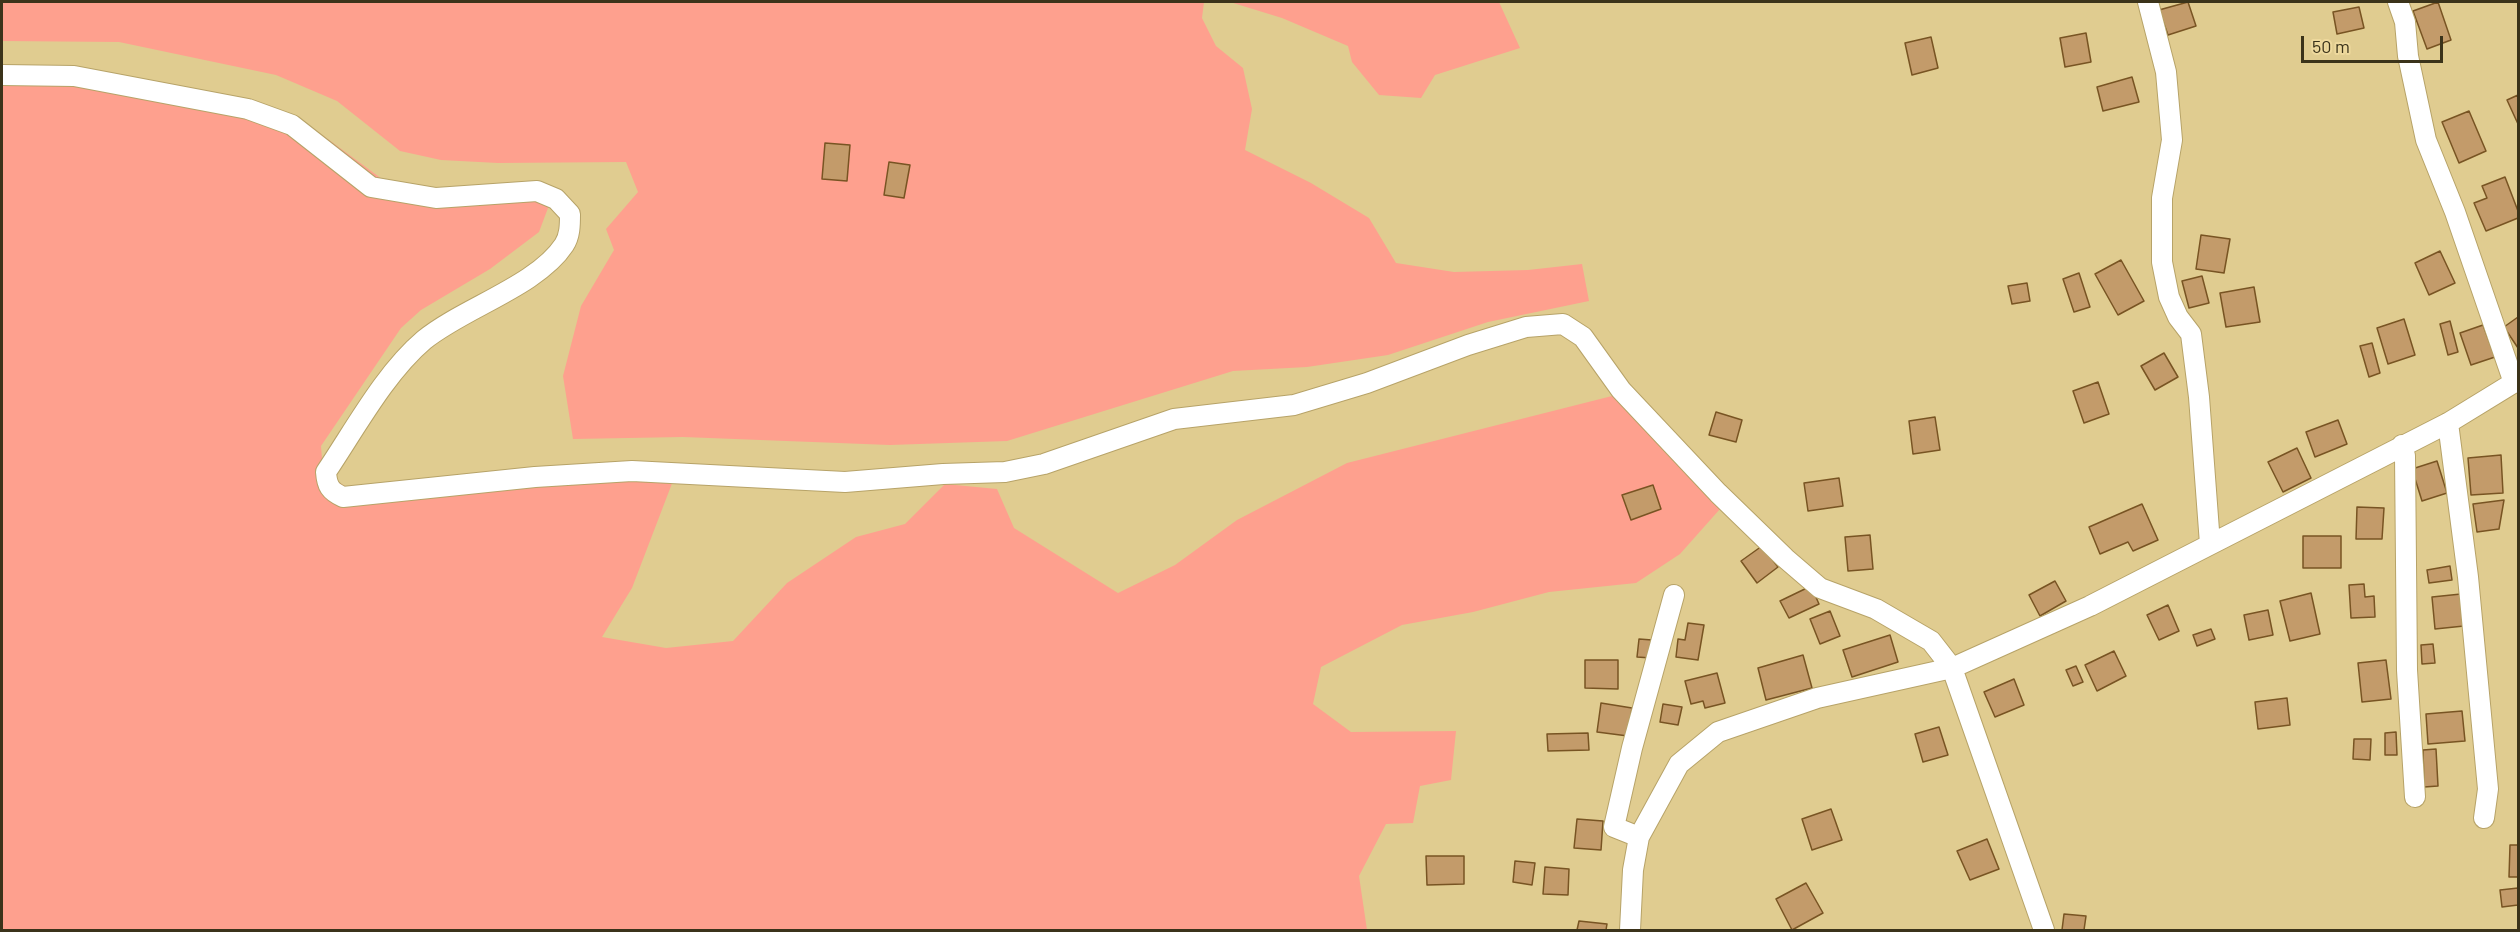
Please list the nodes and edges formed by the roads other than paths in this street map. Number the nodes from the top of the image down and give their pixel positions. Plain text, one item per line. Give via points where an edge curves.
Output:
1 (2148, 2) edge
2 (2398, 2) edge
3 (2, 75) edge
4 (2516, 382) edge
5 (2448, 423) junction
6 (2402, 445) junction
7 (2210, 544) junction
8 (1674, 595) dead end
9 (1952, 668) junction
10 (2415, 797) dead end
11 (2484, 818) dead end
12 (1639, 837) junction
13 (1630, 930) edge
14 (2044, 930) edge

1 - 7 street via 2166,72 2172,140 2162,198 2162,262 2169,297 2191,334
2 - 4 street via 2426,140
3 - 9 street via 74,75 248,109 292,125 371,187 436,198 537,191 556,199 570,214 565,245 543,267 426,338 403,359 326,471 332,492 343,497 632,471 845,483 1005,472 1044,464 1174,419 1294,405 1526,327 1563,324 1583,337 1621,390 1785,558 1820,588 1876,609 1930,641
4 - 5 street
5 - 6 street
5 - 11 street via 2468,577 2487,777
6 - 7 street
6 - 10 street via 2407,532 2407,670
7 - 9 street via 2090,606
8 - 12 street via 1614,828
9 - 12 street via 1817,698 1718,732 1678,764
9 - 14 street
12 - 13 street

